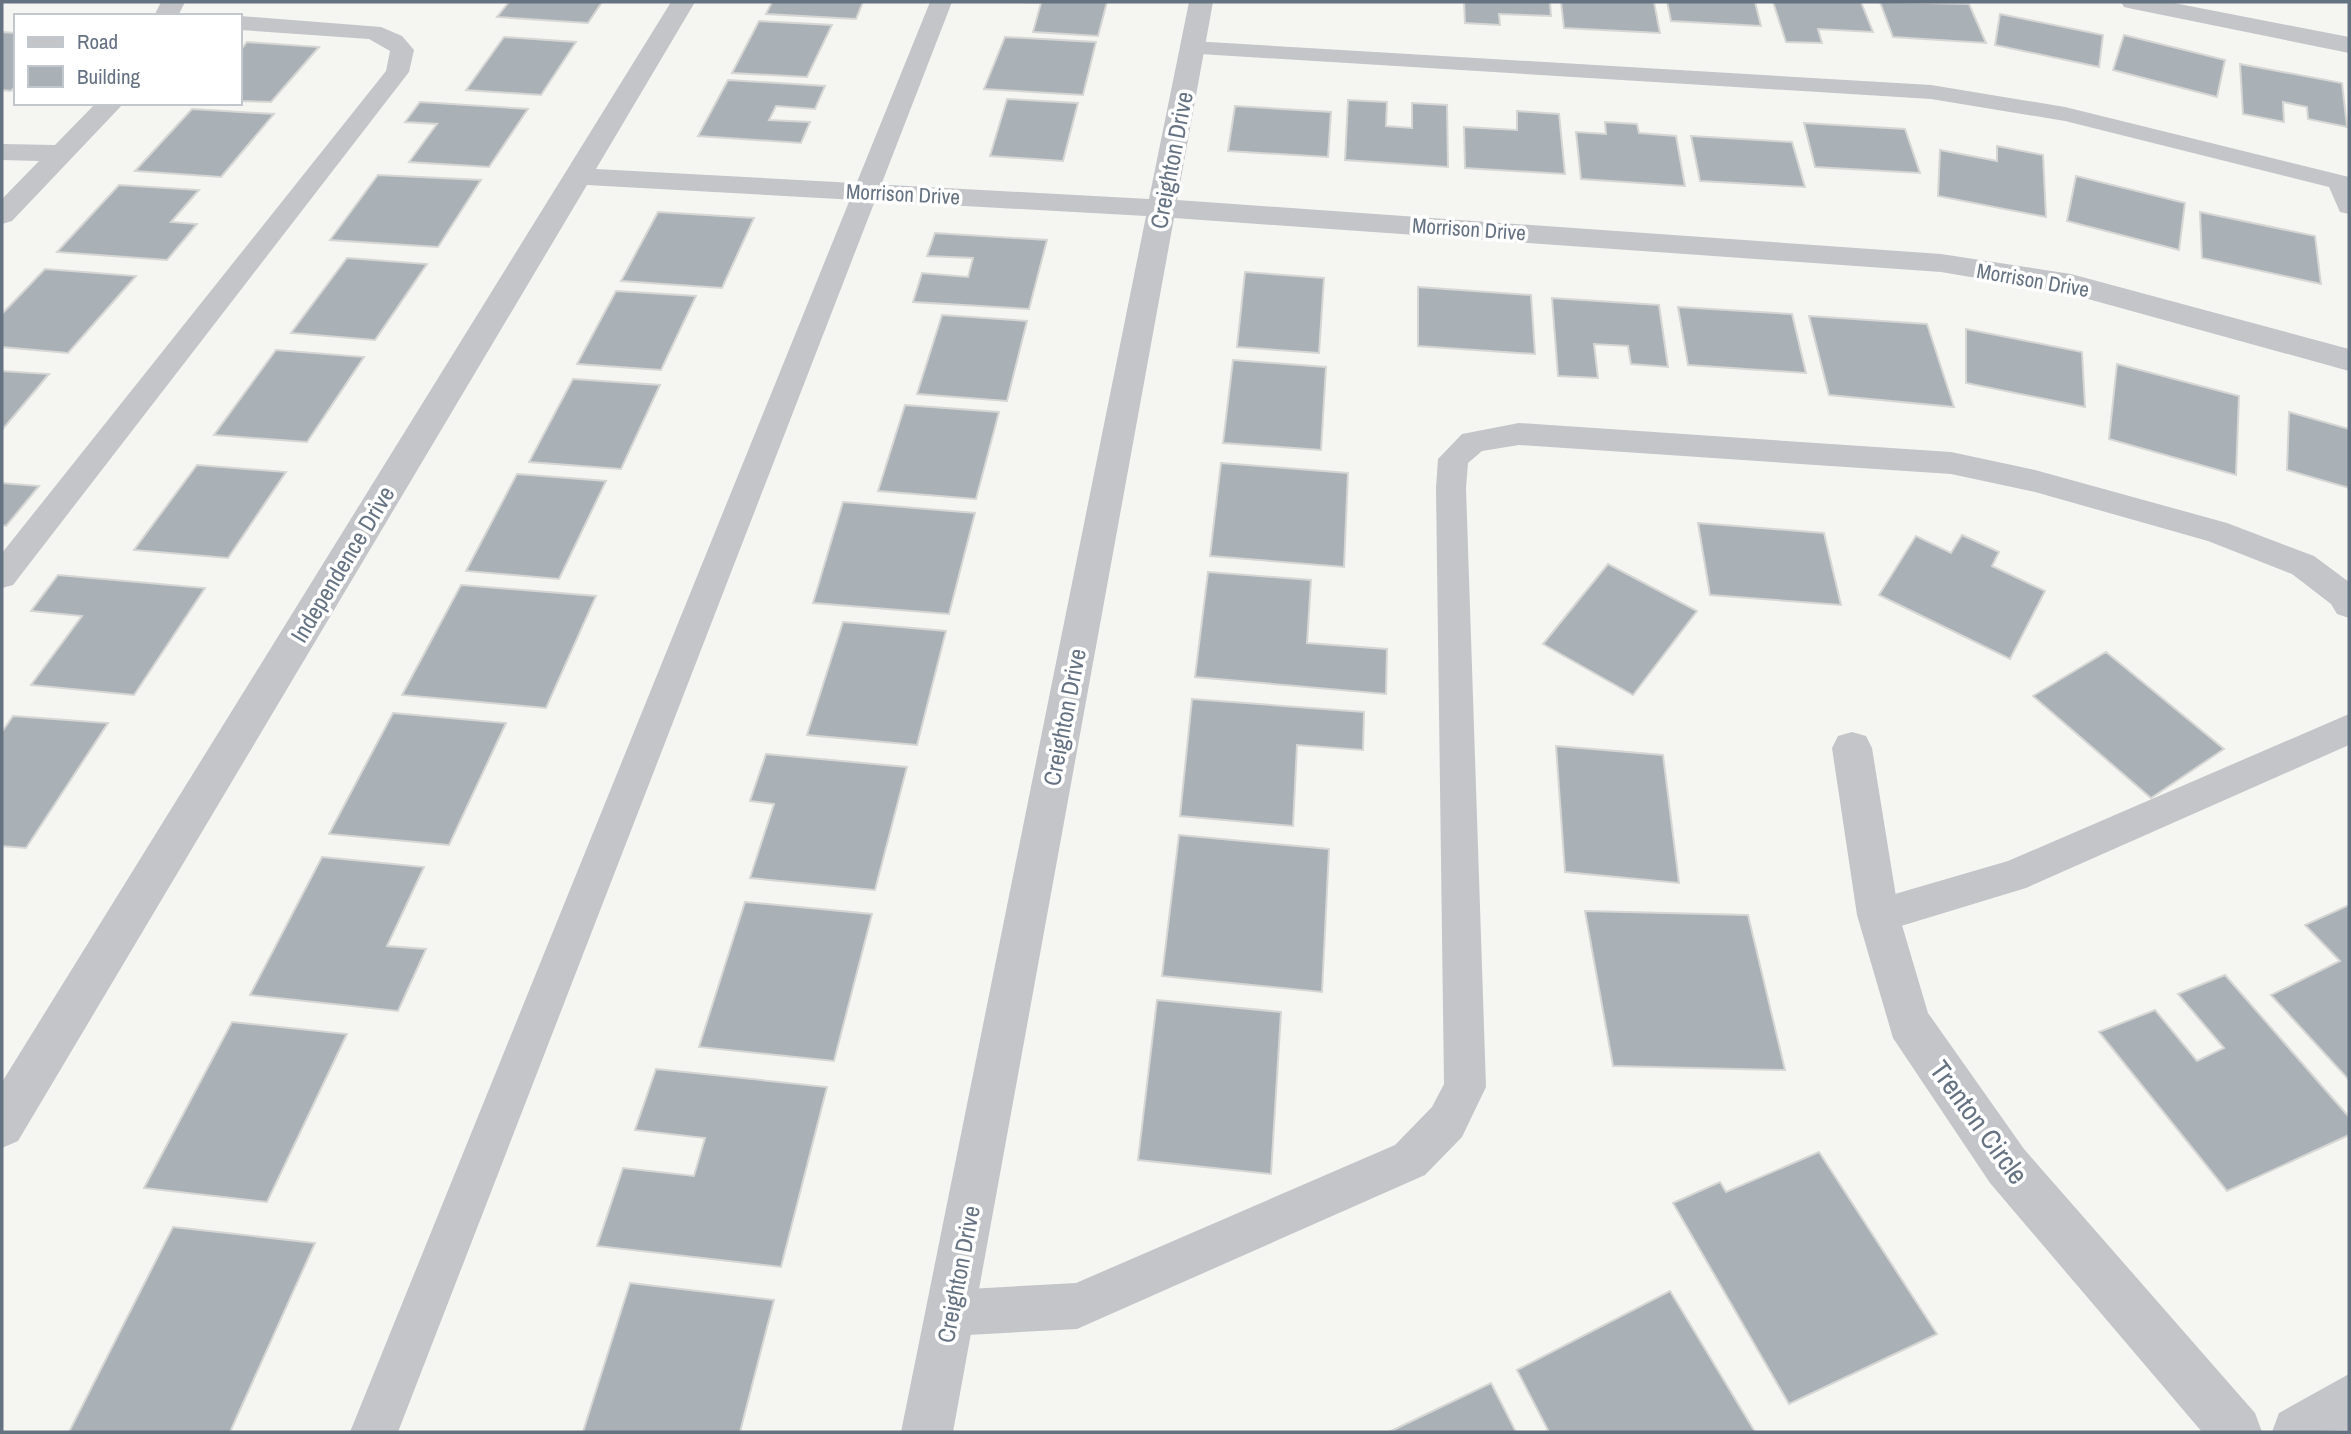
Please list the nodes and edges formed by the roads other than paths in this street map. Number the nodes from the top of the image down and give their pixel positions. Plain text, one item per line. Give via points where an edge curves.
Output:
1 (683, 2) edge
2 (941, 2) edge
3 (1201, 2) edge
4 (2133, 2) edge
5 (242, 23) edge
6 (2349, 45) edge
7 (1192, 48) junction
8 (109, 105) edge
9 (2, 152) edge
10 (63, 153) junction
11 (577, 176) junction
12 (866, 192) junction
13 (2349, 206) edge
14 (1161, 208) junction
15 (2, 215) edge
16 (2349, 360) edge
17 (2, 576) edge
18 (2349, 605) edge
19 (2349, 729) edge
20 (1852, 748) dead end
21 (1878, 915) junction
22 (2, 1125) edge
23 (950, 1313) junction
24 (2349, 1400) edge
25 (374, 1432) edge
26 (928, 1432) edge
27 (2236, 1432) edge
28 (2298, 1432) edge

1 - 11 street, Independence Drive
2 - 12 lane
3 - 7 street, Creighton Drive
4 - 6 street
5 - 17 lane via 373,33 394,41 402,50 397,72
7 - 13 lane via 1931,92 2065,114 2340,182
7 - 14 street, Creighton Drive
8 - 10 street
9 - 10 street
10 - 15 street
11 - 12 street, Morrison Drive
11 - 22 street, Independence Drive
12 - 14 street, Morrison Drive
12 - 25 lane
14 - 16 street, Morrison Drive via 1941,263 2071,284
14 - 23 street, Creighton Drive
18 - 23 lane via 2343,595 2303,565 2216,531 1951,463 1519,434 1473,442 1453,459 1451,488 1465,1087 1447,1122 1410,1160 1077,1306
19 - 21 lane via 2013,876
20 - 21 street, Trenton Circle
21 - 27 street, Trenton Circle via 1909,1023 2007,1166
23 - 26 street, Creighton Drive
24 - 28 street

